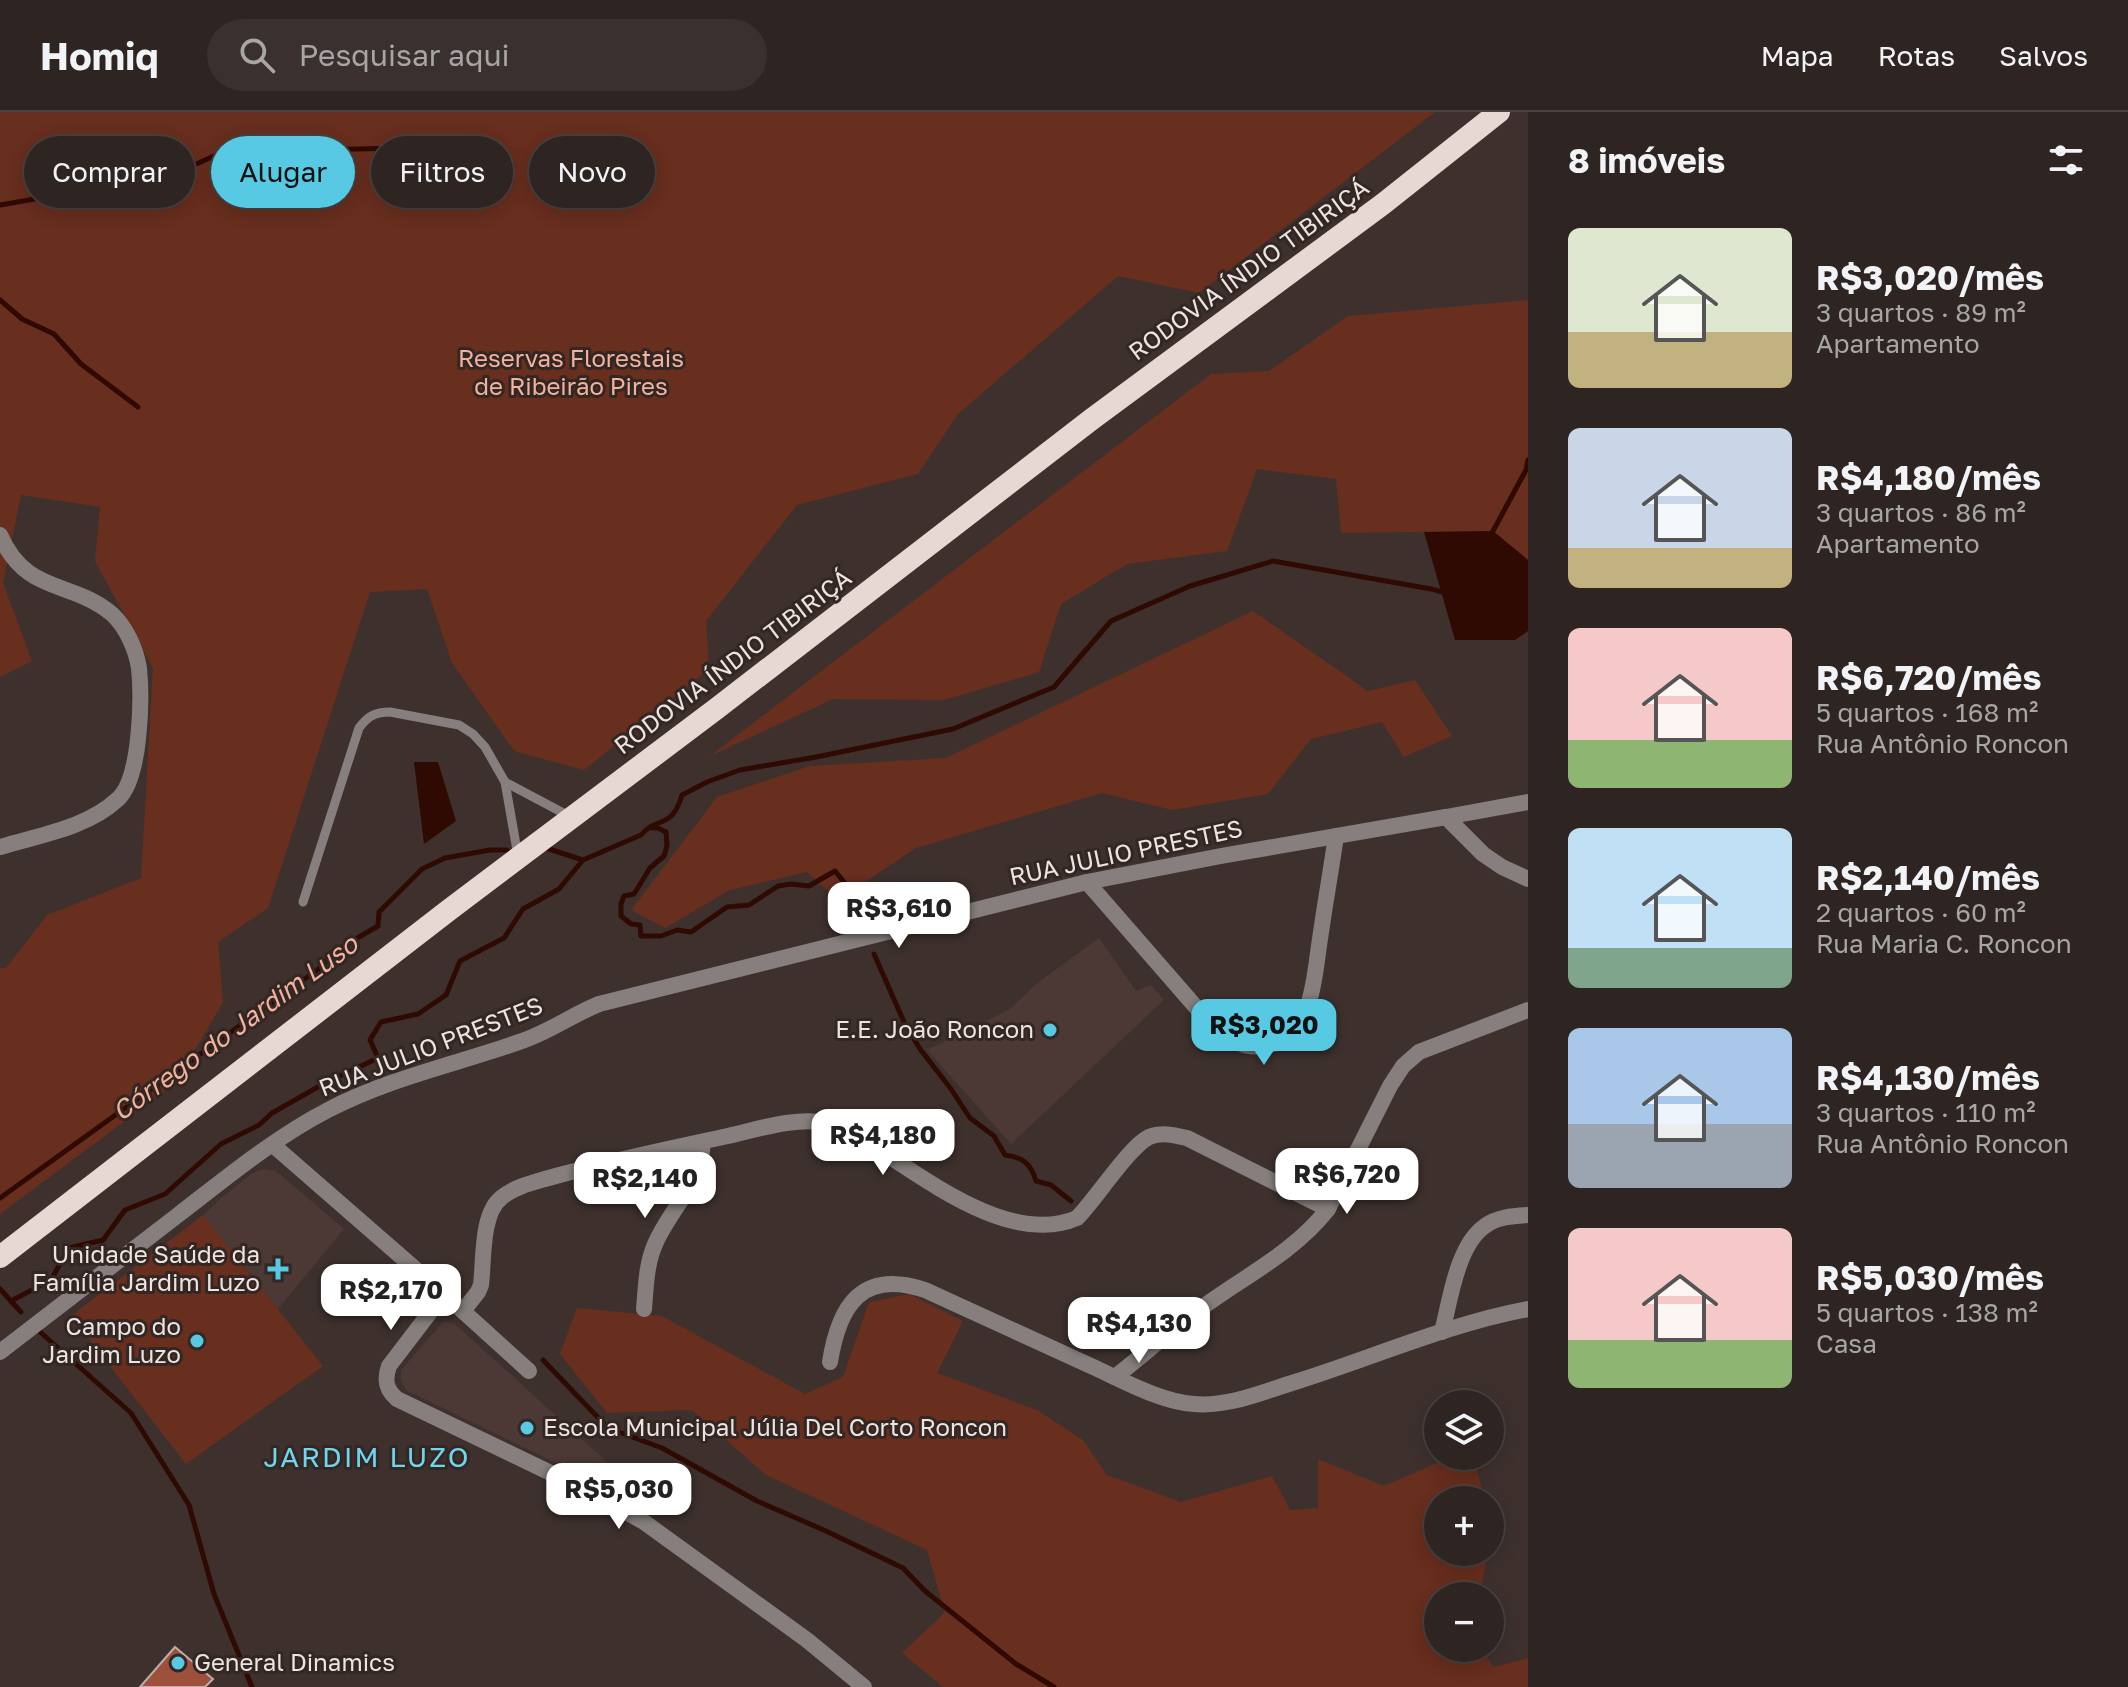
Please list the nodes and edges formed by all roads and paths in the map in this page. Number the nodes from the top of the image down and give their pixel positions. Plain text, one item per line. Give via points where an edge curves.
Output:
1 (1499, 112) edge
2 (0, 535) edge
3 (505, 782) junction
4 (1528, 802) edge
5 (1446, 817) junction
6 (572, 818) junction
7 (1336, 836) junction
8 (0, 847) edge
9 (518, 858) junction
10 (1528, 879) edge
11 (1087, 882) junction
12 (303, 902) dead end
13 (1528, 1010) edge
14 (703, 1142) junction
15 (273, 1145) junction
16 (1328, 1209) junction
17 (1528, 1215) edge
18 (0, 1257) edge
19 (444, 1294) junction
20 (644, 1309) dead end
21 (1528, 1309) edge
22 (463, 1311) junction
23 (1442, 1332) junction
24 (0, 1352) edge
25 (830, 1362) dead end
26 (529, 1371) dead end
27 (1115, 1377) junction
28 (864, 1687) edge

1 - 6 highway, RODOVIA ÍNDIO TIBIRIÇÁ
2 - 8 street via 24,571 114,616 130,638 138,667 139,721 131,779 121,797 90,819
3 - 6 lane
3 - 9 lane
3 - 12 lane via 485,747 459,725 390,712 367,718 359,728
4 - 5 street, RUA JULIO PRESTES
5 - 7 street, RUA JULIO PRESTES
5 - 10 street via 1483,854
6 - 9 highway, RODOVIA ÍNDIO TIBIRIÇÁ
7 - 11 street, RUA JULIO PRESTES
7 - 11 street via 1307,1008 1286,1039 1269,1046 1251,1048 1231,1040 1208,1021
9 - 18 highway, RODOVIA ÍNDIO TIBIRIÇÁ
11 - 15 street, RUA JULIO PRESTES via 599,1004 524,1041 369,1091
13 - 16 street via 1419,1052 1403,1066
14 - 16 street via 776,1126 836,1126 996,1217 1045,1227 1077,1218 1138,1145 1151,1136 1169,1134 1187,1138
14 - 20 street via 697,1174 654,1245
14 - 22 street via 544,1179 501,1198 487,1221 481,1285
15 - 19 street
15 - 24 street, RUA JULIO PRESTES
16 - 27 street via 1292,1247 1205,1305
17 - 23 street via 1504,1217 1470,1241
19 - 22 street
19 - 28 street via 389,1366 390,1393 644,1522
21 - 23 street
22 - 26 street
23 - 27 street via 1214,1405 1166,1398
25 - 27 street via 840,1322 852,1302 887,1283 906,1284

